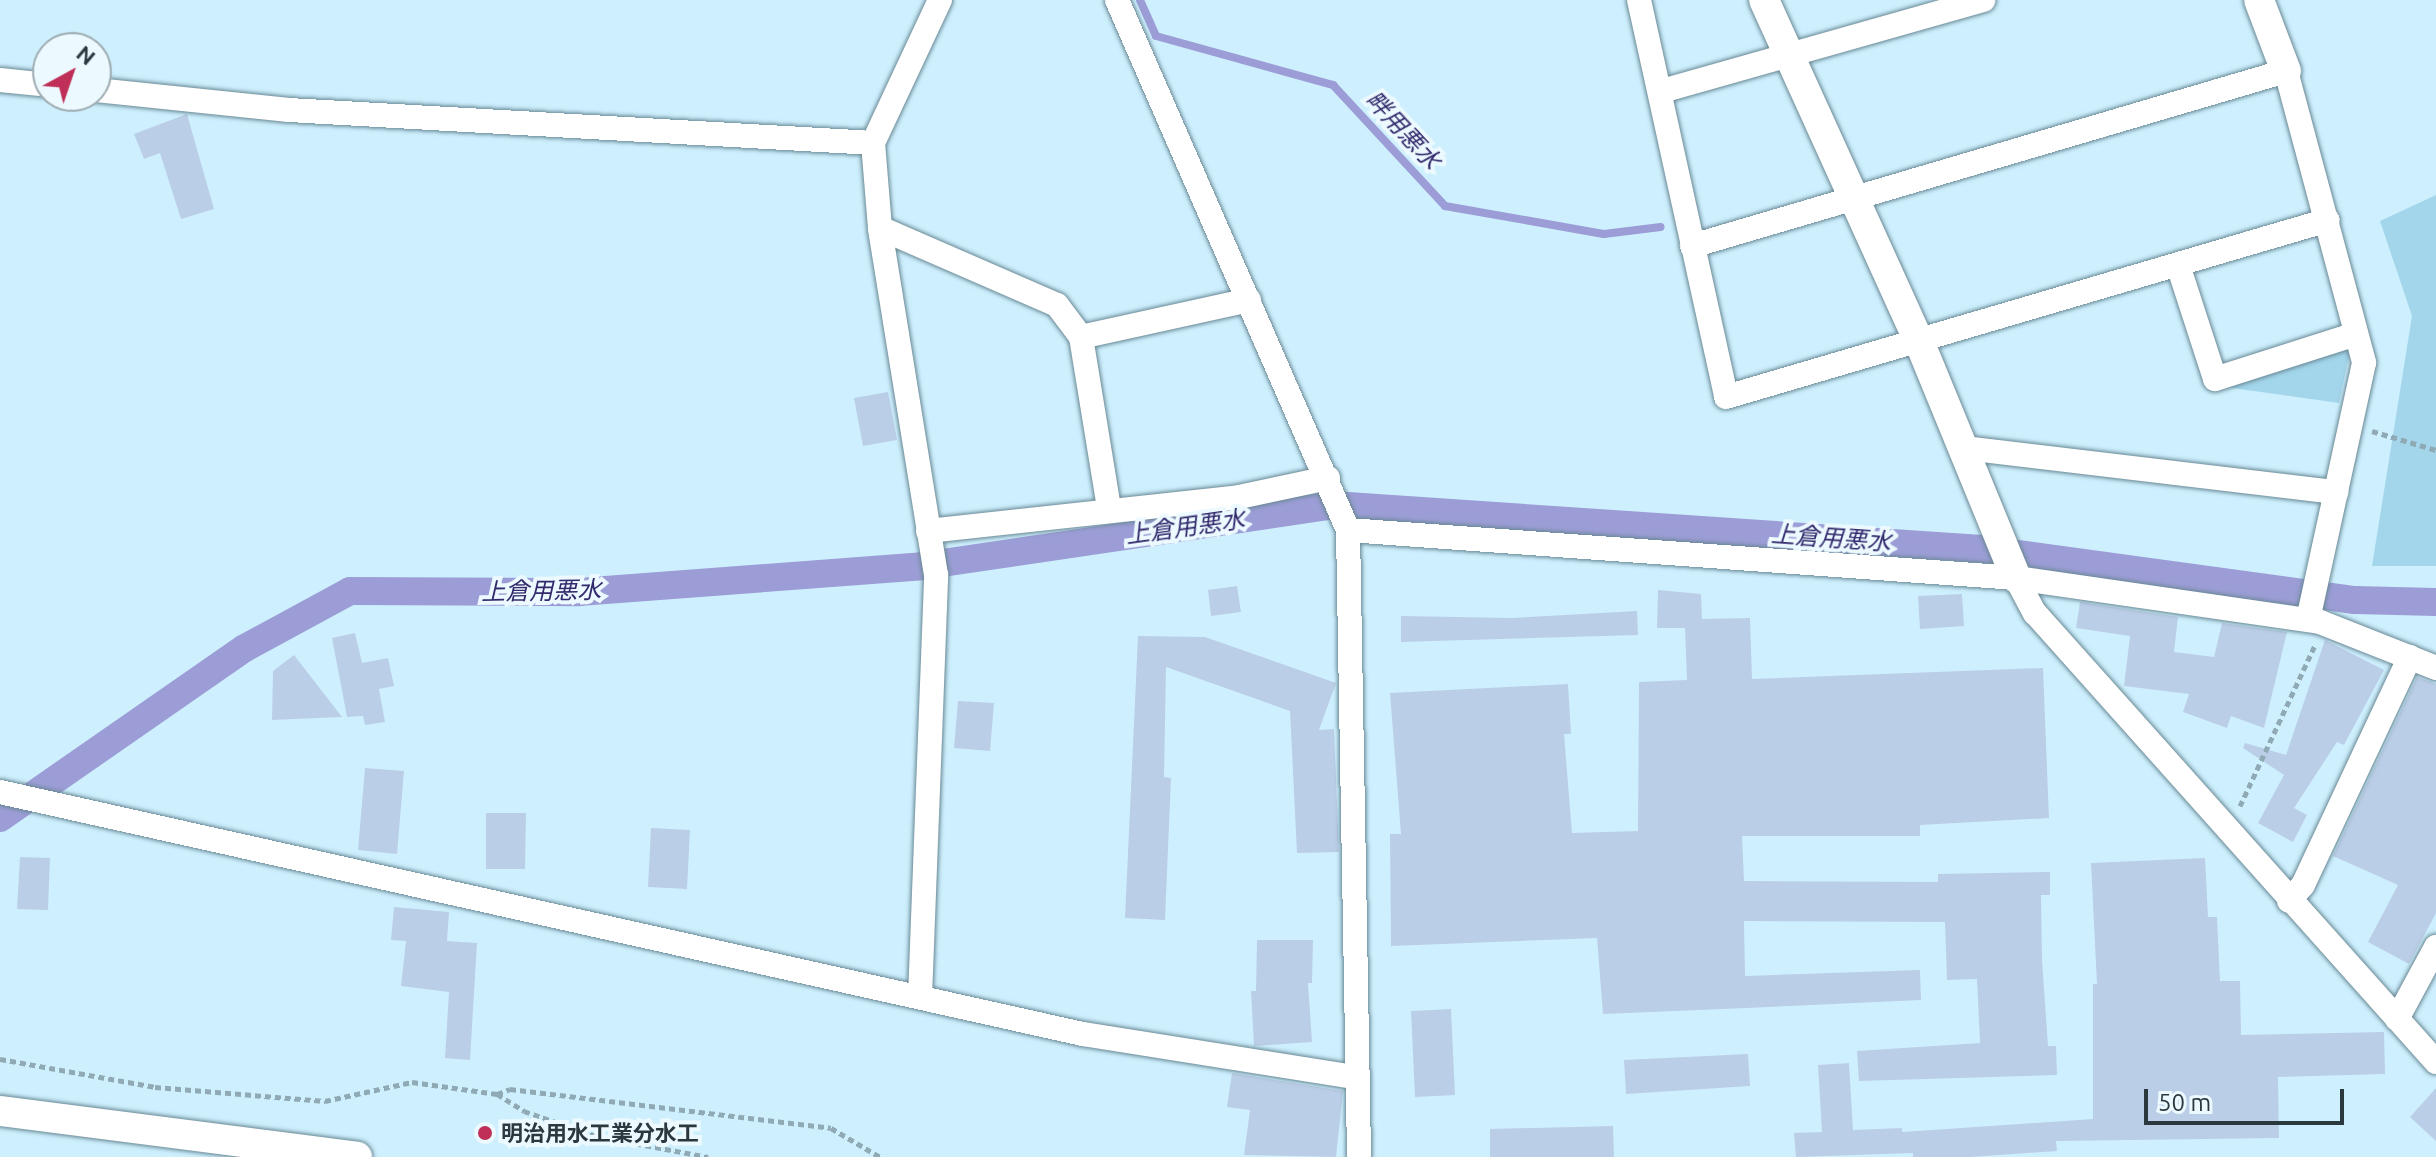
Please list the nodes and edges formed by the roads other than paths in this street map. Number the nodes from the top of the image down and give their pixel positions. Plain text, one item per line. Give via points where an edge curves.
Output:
1 (940, 0) edge
2 (1117, 0) edge
3 (1639, 0) edge
4 (1764, 0) edge
5 (1983, 0) edge
6 (2259, 0) edge
7 (1791, 55) junction
8 (2286, 71) junction
9 (0, 80) edge
10 (32, 83) edge
11 (1662, 91) junction
12 (112, 92) edge
13 (873, 143) junction
14 (1854, 202) junction
15 (2328, 220) junction
16 (880, 228) junction
17 (1692, 246) junction
18 (2178, 265) junction
19 (1249, 300) junction
20 (2356, 334) junction
21 (1081, 337) junction
22 (1919, 341) junction
23 (1965, 448) junction
24 (1332, 486) junction
25 (2336, 492) junction
26 (1109, 508) junction
27 (1348, 530) junction
28 (930, 539) junction
29 (2016, 578) junction
30 (2314, 620) junction
31 (2410, 657) junction
32 (2436, 668) edge
33 (4, 792) edge
34 (2289, 901) junction
35 (2436, 947) edge
36 (2428, 983) edge
37 (920, 997) junction
38 (2397, 1019) junction
39 (2436, 1062) edge
40 (1356, 1077) junction
41 (0, 1111) edge
42 (357, 1157) edge
43 (1359, 1157) edge

1 - 13 street
2 - 19 street
3 - 11 street
4 - 7 street
5 - 7 street
6 - 8 street
7 - 11 street
7 - 14 street
8 - 14 street
8 - 15 street
9 - 10 street
11 - 17 street
12 - 13 street via 289,110
13 - 16 street
14 - 17 street
14 - 22 street
15 - 18 street
15 - 20 street
16 - 21 street via 1057,305
16 - 28 street
17 - 22 street via 1726,397
18 - 20 street via 2215,379
18 - 22 street
19 - 21 street
19 - 24 street
20 - 25 street via 2364,363
21 - 26 street
22 - 23 street
23 - 25 street
23 - 29 street
24 - 26 street
24 - 27 street
25 - 30 street via 2317,576
26 - 28 street
27 - 29 street
27 - 40 street
28 - 37 street via 936,575
29 - 30 street
29 - 34 street via 2035,613
30 - 31 street
31 - 32 street
31 - 34 street via 2303,885
33 - 37 street
34 - 38 street
35 - 36 street
36 - 38 street
37 - 40 street via 1083,1034
38 - 39 street
40 - 43 street
41 - 42 street

